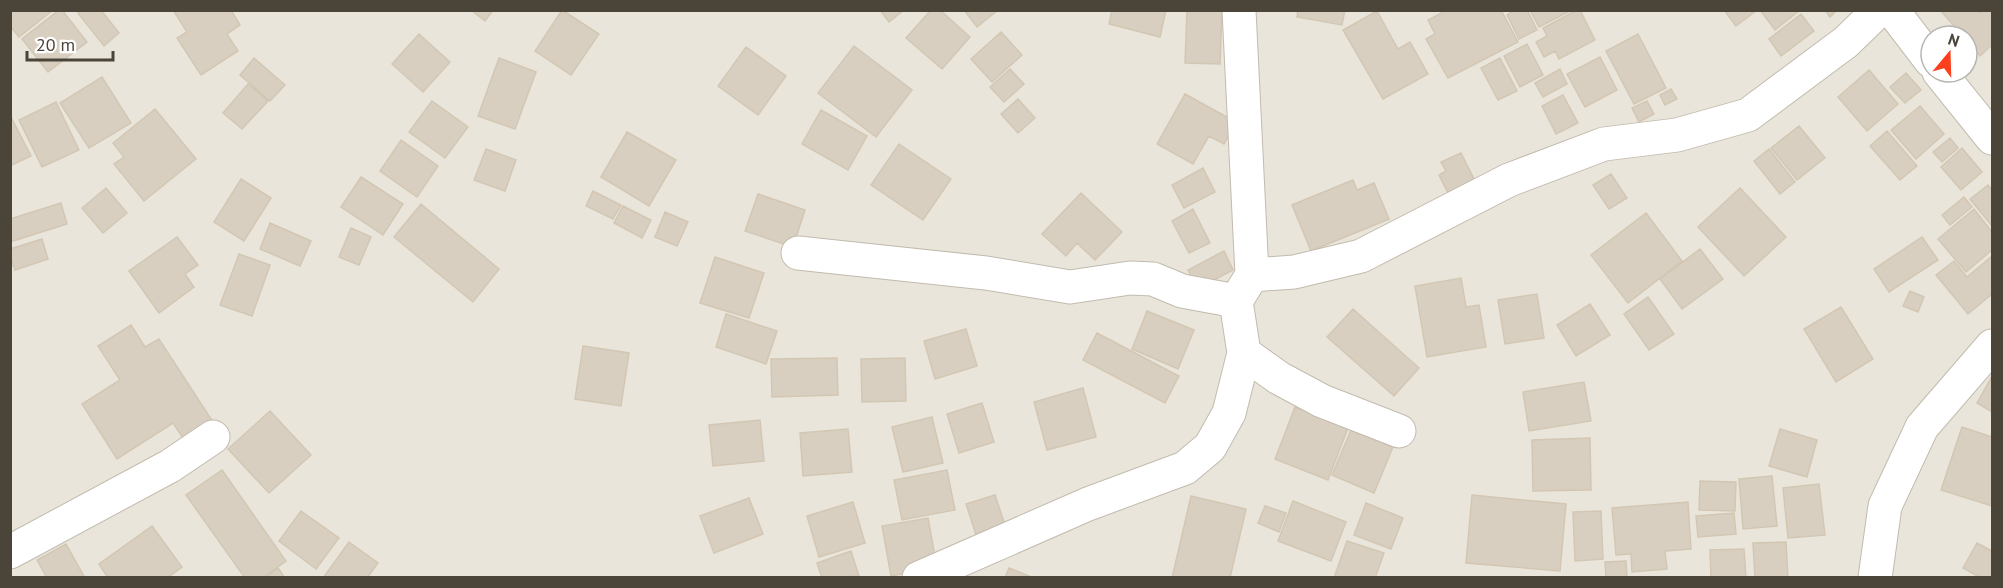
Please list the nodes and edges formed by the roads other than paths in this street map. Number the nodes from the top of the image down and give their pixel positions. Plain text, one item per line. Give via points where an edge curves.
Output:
1 (1239, 10) edge
2 (1879, 10) edge
3 (1892, 10) edge
4 (1919, 46) edge
5 (1949, 84) edge
6 (1992, 138) edge
7 (798, 253) dead end
8 (1244, 288) junction
9 (1992, 346) edge
10 (1244, 353) junction
11 (1399, 431) dead end
12 (213, 437) dead end
13 (10, 552) edge
14 (919, 578) edge
15 (1875, 578) edge

1 - 8 street
2 - 8 street via 1846,42 1748,116 1677,135 1604,144 1509,180 1360,256
3 - 4 street
5 - 6 street
7 - 8 street via 986,273 1070,287 1130,278 1153,279 1182,291
8 - 10 street
9 - 15 street via 1922,427 1885,506
10 - 11 street via 1322,401
10 - 14 street via 1229,413 1210,447 1185,468 1088,504
12 - 13 street via 171,466

